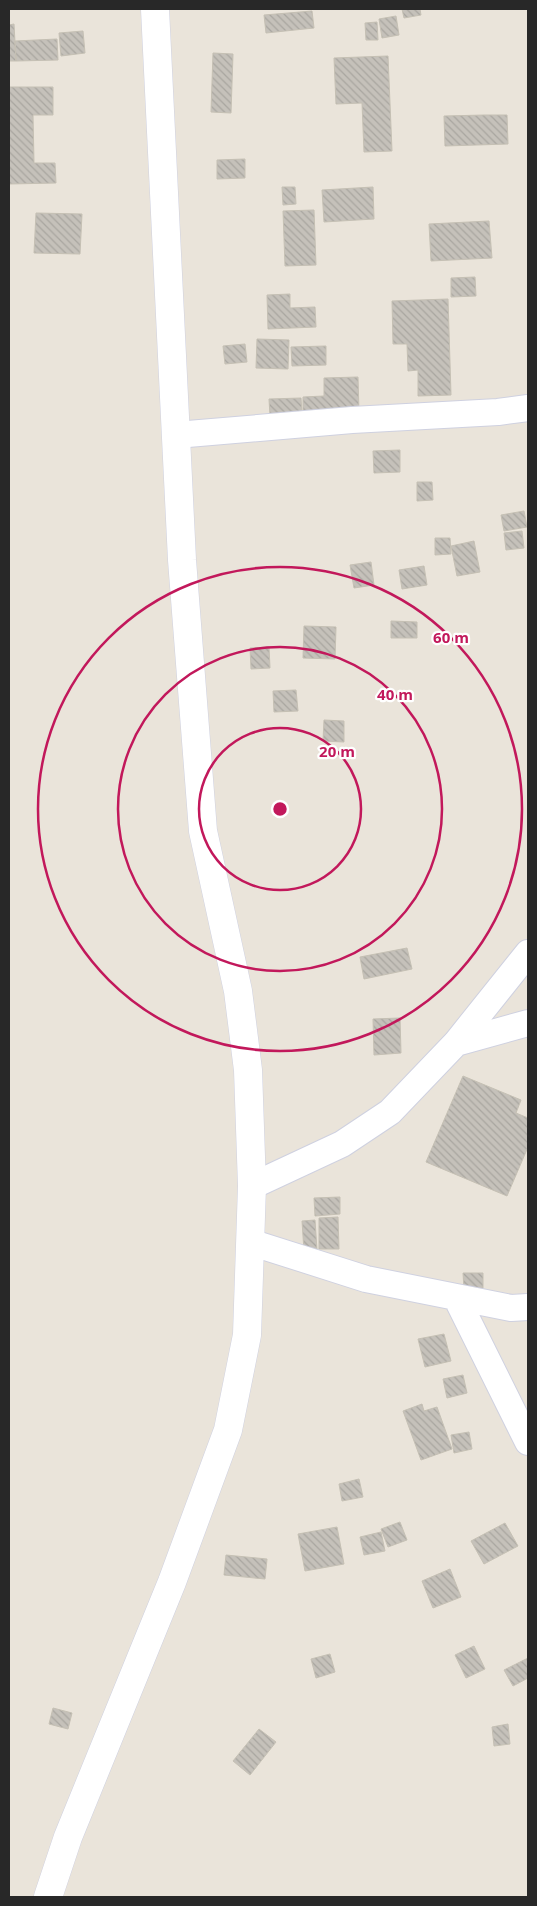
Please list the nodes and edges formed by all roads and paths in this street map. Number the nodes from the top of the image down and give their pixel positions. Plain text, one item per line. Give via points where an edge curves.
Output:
1 (155, 9) edge
2 (528, 408) edge
3 (176, 435) junction
4 (528, 953) edge
5 (528, 1023) edge
6 (456, 1043) junction
7 (252, 1186) junction
8 (250, 1242) junction
9 (456, 1297) junction
10 (528, 1307) edge
11 (528, 1442) edge
12 (48, 1897) edge

1 - 3 main road
2 - 3 street
3 - 7 main road via 203,831 238,991 248,1070
4 - 6 street
5 - 6 street
6 - 7 street via 390,1112 342,1144
7 - 8 main road
8 - 9 street via 366,1279
8 - 12 main road via 247,1335 228,1430 172,1582 68,1837
9 - 10 street via 511,1308
9 - 11 street

